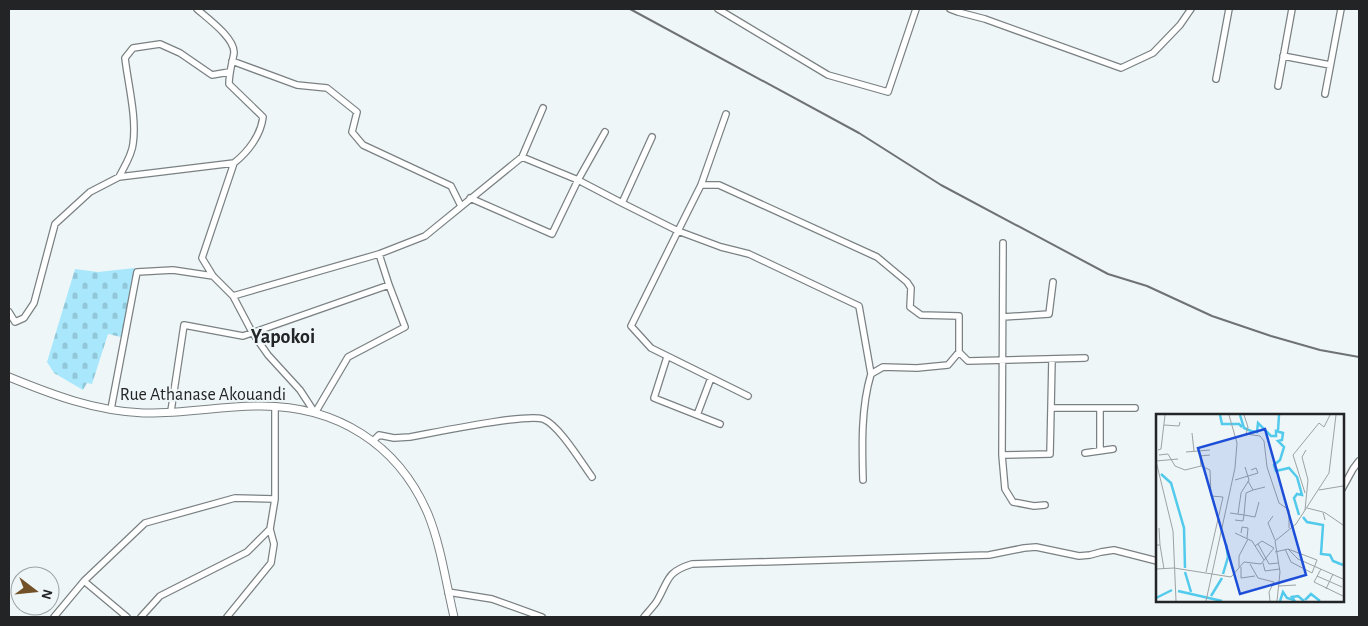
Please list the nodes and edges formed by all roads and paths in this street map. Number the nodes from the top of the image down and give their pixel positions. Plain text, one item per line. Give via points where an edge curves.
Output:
1 (197, 9) edge
2 (718, 9) edge
3 (916, 9) edge
4 (950, 9) edge
5 (1191, 9) edge
6 (1229, 9) edge
7 (1292, 9) edge
8 (1341, 9) edge
9 (1283, 56) junction
10 (232, 60) junction
11 (1330, 65) junction
12 (229, 72) junction
13 (1216, 79) dead end
14 (1278, 86) dead end
15 (1325, 94) dead end
16 (542, 108) dead end
17 (726, 114) dead end
18 (605, 132) dead end
19 (652, 137) dead end
20 (522, 157) junction
21 (234, 163) junction
22 (119, 177) junction
23 (578, 180) junction
24 (701, 186) junction
25 (470, 198) junction
26 (622, 203) junction
27 (461, 206) junction
28 (678, 231) junction
29 (1003, 243) dead end
30 (379, 254) junction
31 (214, 276) junction
32 (1053, 282) dead end
33 (389, 285) junction
34 (232, 296) junction
35 (9, 312) edge
36 (1003, 317) junction
37 (252, 332) junction
38 (959, 352) junction
39 (667, 357) junction
40 (1085, 358) dead end
41 (1052, 359) junction
42 (1002, 360) junction
43 (871, 374) junction
44 (9, 376) edge
45 (711, 378) junction
46 (748, 396) dead end
47 (274, 406) junction
48 (1051, 408) junction
49 (1100, 408) junction
50 (1135, 408) dead end
51 (111, 410) junction
52 (171, 411) junction
53 (315, 413) junction
54 (697, 415) junction
55 (720, 424) dead end
56 (373, 440) junction
57 (1113, 449) dead end
58 (1100, 451) junction
59 (1085, 453) dead end
60 (1002, 456) junction
61 (1359, 461) edge
62 (592, 477) dead end
63 (863, 480) dead end
64 (1343, 487) edge
65 (275, 499) junction
66 (1045, 505) dead end
67 (270, 529) junction
68 (1156, 561) edge
69 (84, 581) junction
70 (448, 592) junction
71 (54, 617) edge
72 (127, 617) edge
73 (141, 617) edge
74 (227, 617) edge
75 (454, 617) edge
76 (542, 617) edge
77 (644, 617) edge

1 - 10 street via 228,37 234,51
2 - 3 street via 828,75 888,92
4 - 5 street via 1121,68 1153,53
6 - 13 street
7 - 9 street
8 - 11 street
9 - 11 street
9 - 14 street
10 - 12 street
10 - 27 street via 297,85 328,88 358,112 352,132 363,145 451,186
11 - 15 street
12 - 21 street via 228,84 263,117 262,127 245,154
12 - 22 street via 212,75 180,53 160,44 133,48 125,58 133,145
16 - 20 street
17 - 24 street
18 - 23 street
19 - 26 street
20 - 23 street
20 - 25 street
21 - 22 street
21 - 31 street via 202,258
22 - 35 street via 90,192 55,224 34,303 24,318 15,322
23 - 25 street via 552,234
23 - 26 street
24 - 28 street
24 - 38 street via 719,185 877,257 907,282 910,307 921,315 959,316
25 - 27 street
26 - 28 street
27 - 30 street via 425,236
28 - 39 street via 631,326 651,348
28 - 43 street via 749,254 859,306
29 - 36 street
30 - 33 street
30 - 34 street
31 - 34 street
31 - 51 street via 173,270 137,272
32 - 36 street via 1048,314
33 - 37 street
33 - 53 street via 405,327 348,357
34 - 37 street
36 - 42 street
37 - 52 street via 243,336 184,325
37 - 53 street
38 - 42 street via 968,360
38 - 43 street via 948,365 884,368
39 - 45 street
39 - 54 street via 654,398
40 - 41 street
41 - 42 street
41 - 48 street
42 - 60 street
43 - 63 street via 864,418
44 - 51 street, Rue Athanase Akouandi via 62,398
45 - 46 street
45 - 54 street
47 - 52 street, Rue Athanase Akouandi
47 - 53 street, Rue Athanase Akouandi
47 - 65 street
48 - 49 street
48 - 60 street via 1050,454
49 - 50 street
49 - 58 street
51 - 52 street, Rue Athanase Akouandi
53 - 56 street, Rue Athanase Akouandi
54 - 55 street
56 - 62 street via 378,435 394,438 521,418 542,419 555,427
56 - 70 street, Rue Athanase Akouandi via 400,466 419,495 434,534
57 - 58 street
58 - 59 street
60 - 66 street via 1005,489 1013,502
61 - 64 street
65 - 67 street
65 - 69 street via 235,498 145,523
67 - 73 street via 247,552 160,596
67 - 74 street via 274,544 271,563
68 - 77 street via 1114,550 1079,556 1036,547 989,555 692,564 678,568 669,577
69 - 71 street
69 - 72 street
70 - 75 street, Rue Athanase Akouandi
70 - 76 street via 492,599

